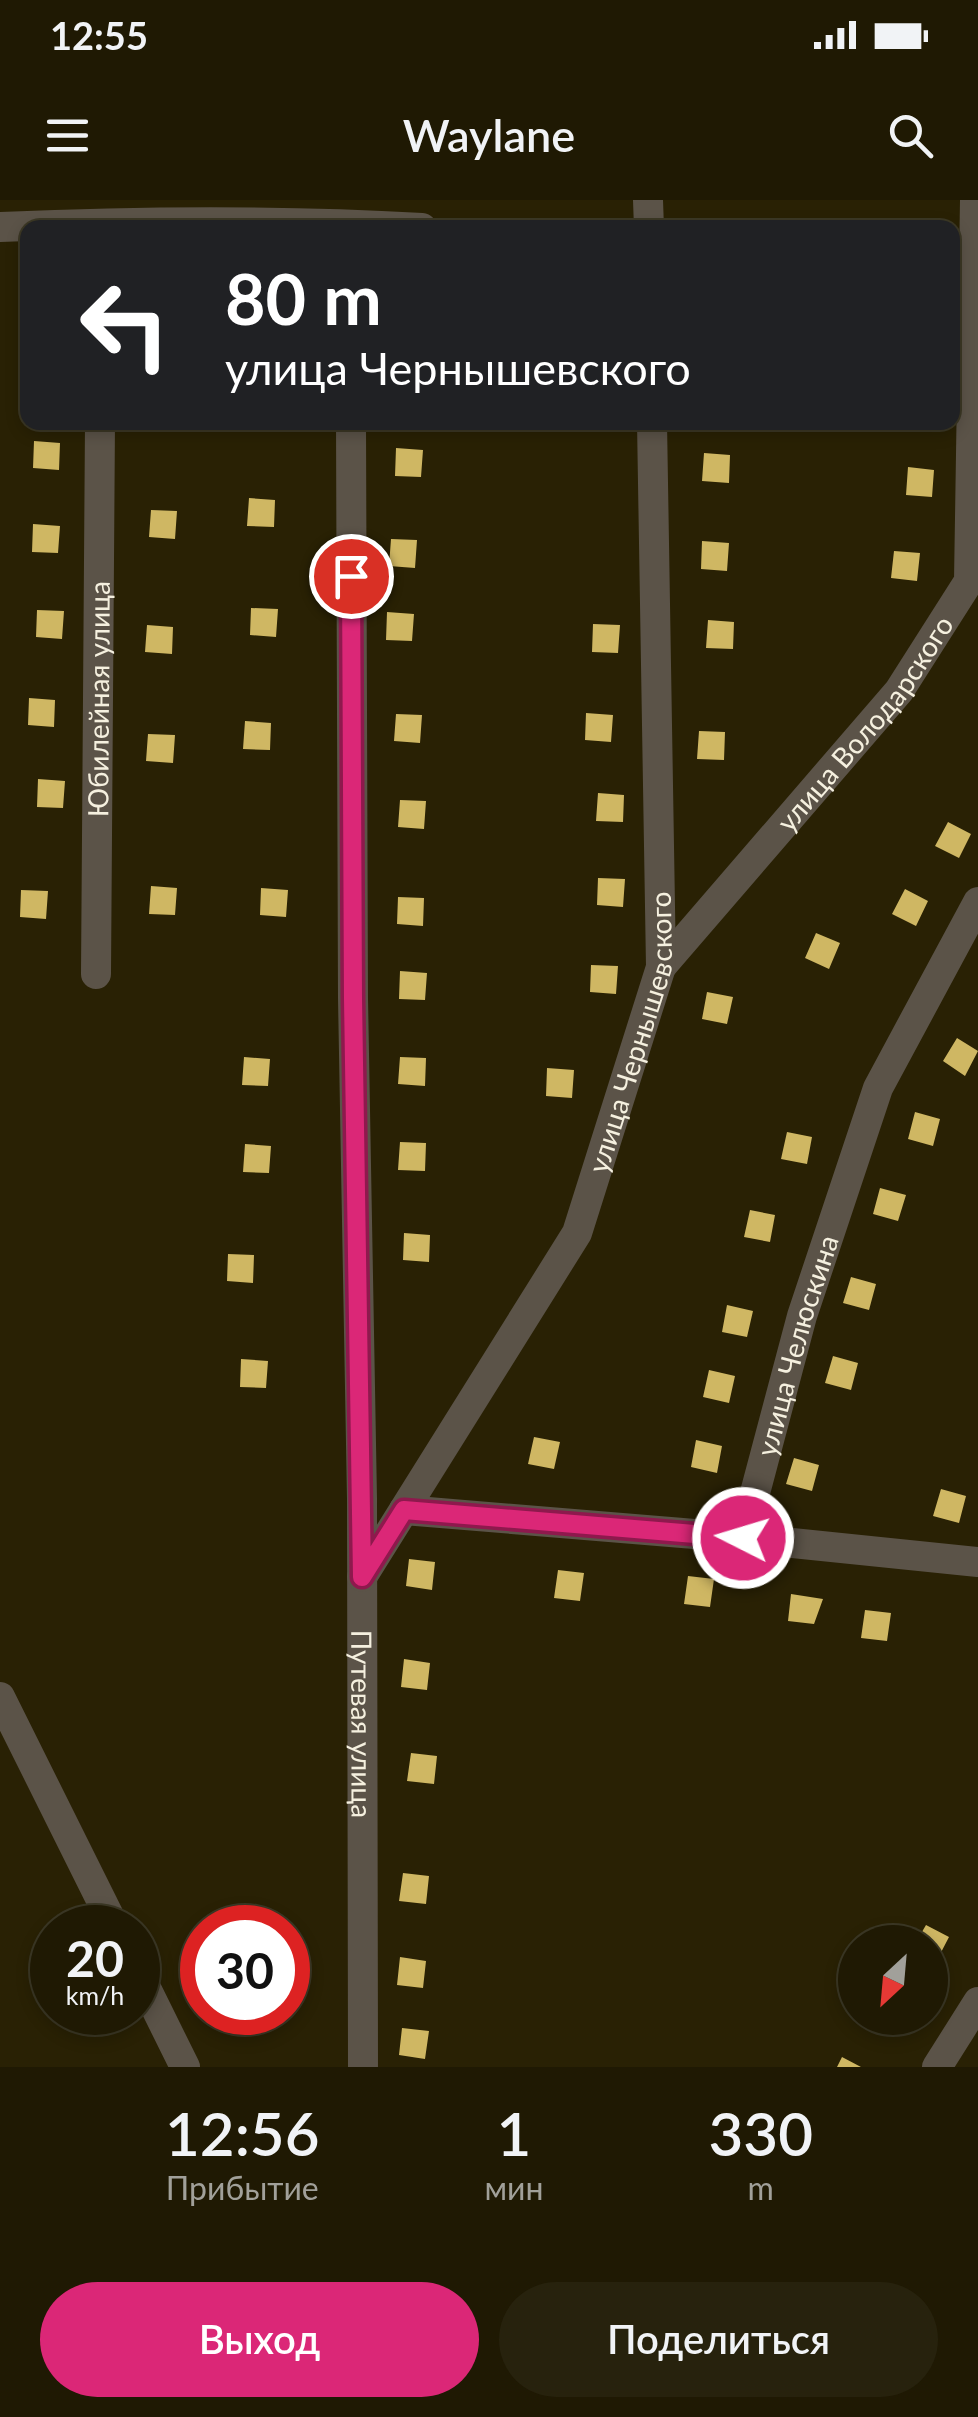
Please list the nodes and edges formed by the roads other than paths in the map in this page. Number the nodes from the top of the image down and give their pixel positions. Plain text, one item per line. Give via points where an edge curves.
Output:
1 (101, 217) edge
2 (349, 217) edge
3 (73, 220) edge
4 (971, 220) edge
5 (100, 430) edge
6 (350, 430) edge
7 (652, 430) edge
8 (978, 902) edge
9 (661, 967) junction
10 (96, 974) dead end
11 (404, 1510) junction
12 (743, 1538) junction
13 (978, 1562) edge
14 (362, 1577) junction
15 (0, 1697) edge
16 (104, 1905) edge
17 (978, 2002) edge
18 (160, 2016) edge
19 (185, 2067) edge
20 (362, 2067) edge
21 (936, 2067) edge

1 - 2 street
1 - 3 street
4 - 9 street, улица Володарского via 969,581 900,691
5 - 10 street, Юбилейная улица
6 - 14 street, Путевая улица
7 - 9 street, улица Чернышевского
8 - 12 street, улица Челюскина via 878,1088 802,1316
9 - 11 street, улица Чернышевского via 577,1233
11 - 12 street
11 - 14 street, улица Чернышевского
12 - 13 street
14 - 20 street, Путевая улица
15 - 16 street
17 - 21 street
18 - 19 street

